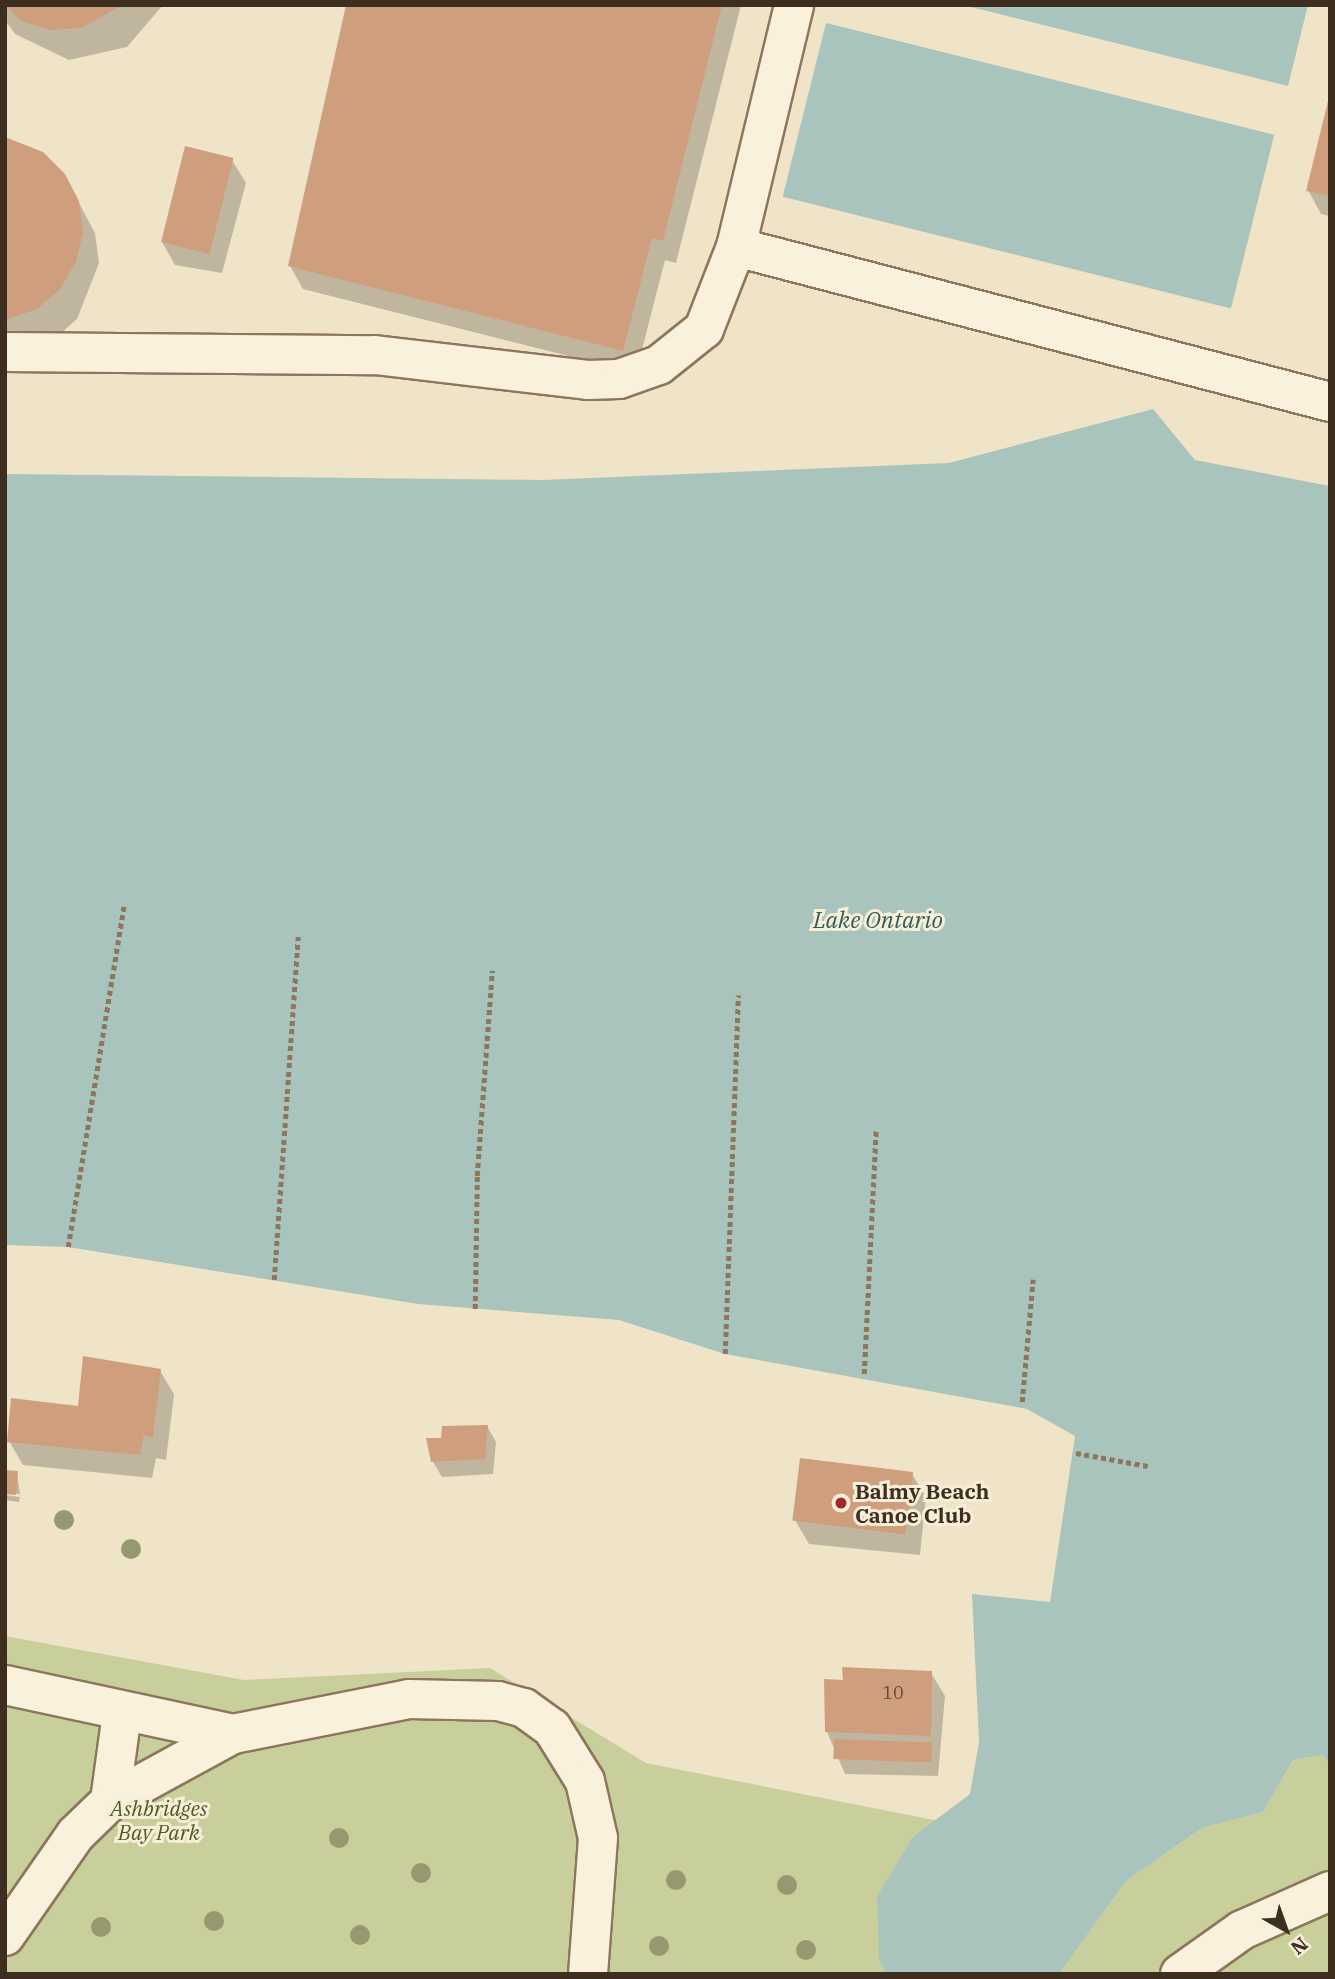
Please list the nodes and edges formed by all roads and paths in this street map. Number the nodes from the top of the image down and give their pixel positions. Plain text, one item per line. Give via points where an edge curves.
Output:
1 (794, 5) edge
2 (736, 247) junction
3 (5, 352) edge
4 (1330, 402) edge
5 (124, 905) dead end
6 (298, 937) dead end
7 (492, 971) dead end
8 (737, 995) dead end
9 (876, 1129) dead end
10 (68, 1247) dead end
11 (1033, 1279) dead end
12 (274, 1280) dead end
13 (475, 1309) dead end
14 (725, 1354) dead end
15 (864, 1374) dead end
16 (1021, 1402) dead end
17 (1076, 1453) dead end
18 (1148, 1466) dead end
19 (5, 1685) edge
20 (122, 1713) junction
21 (233, 1734) junction
22 (110, 1801) junction
23 (1330, 1891) edge
24 (5, 1936) edge
25 (588, 1974) edge
26 (1180, 1974) edge

1 - 2 lane
2 - 3 lane via 694,340 659,365 619,379 375,355
2 - 4 lane
5 - 10 path
6 - 12 path
7 - 13 path via 477,1176
8 - 14 path
9 - 15 path
11 - 16 path
17 - 18 path
19 - 20 lane
20 - 21 lane
20 - 22 lane
21 - 22 lane
21 - 25 lane via 408,1699 498,1700 524,1708 552,1728 572,1754 592,1806 597,1890
22 - 24 lane via 76,1834
23 - 26 lane via 1242,1930

